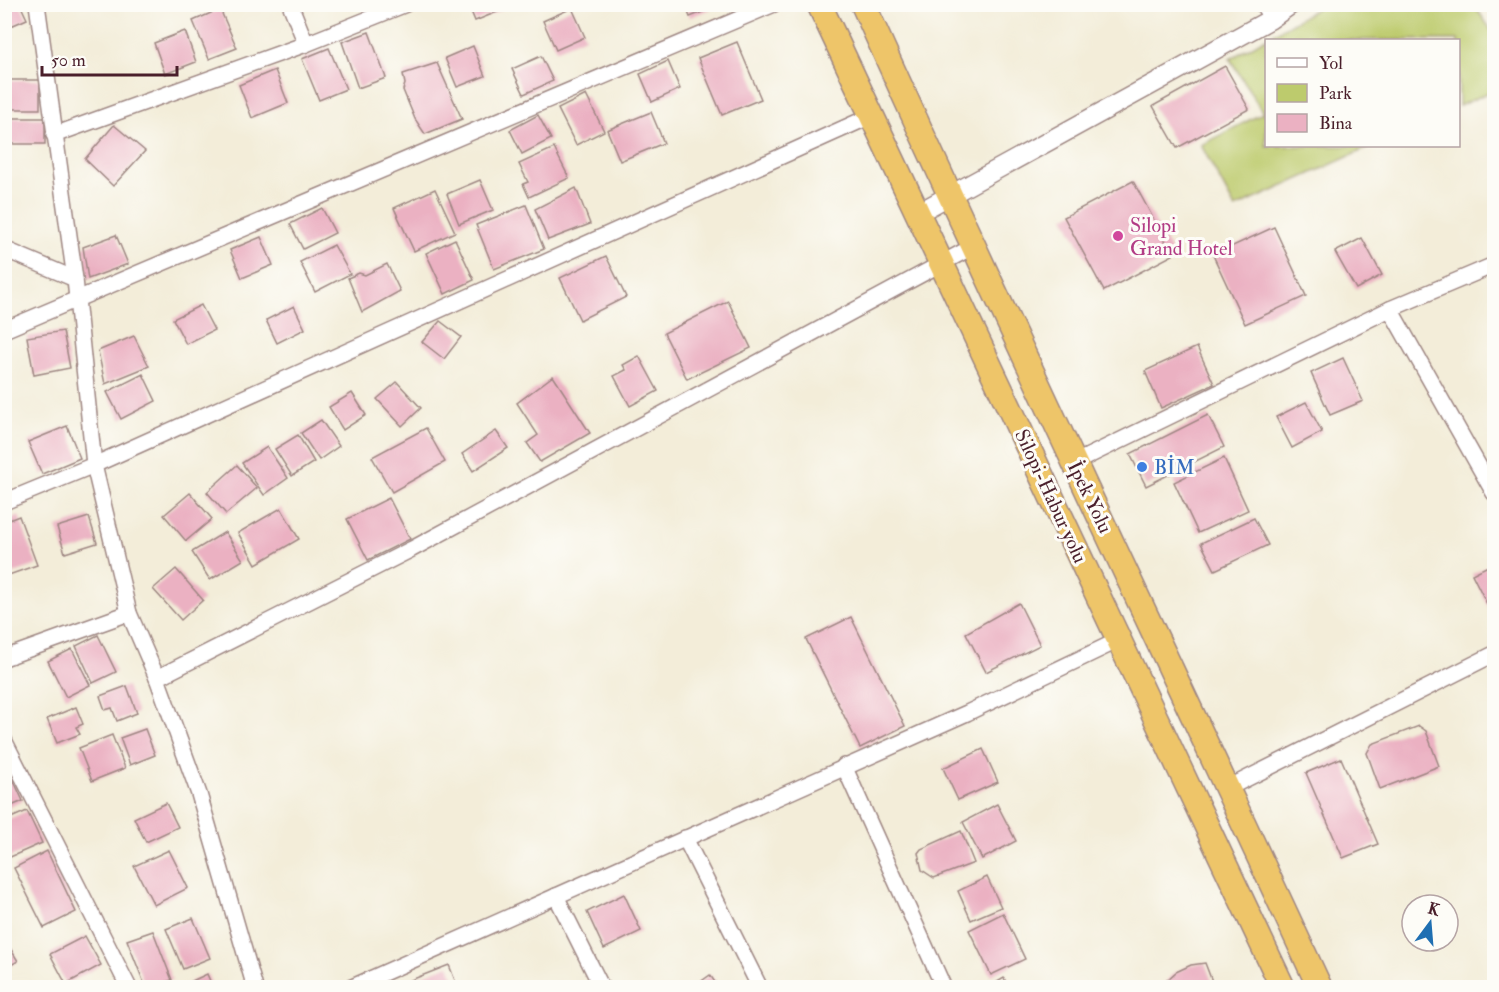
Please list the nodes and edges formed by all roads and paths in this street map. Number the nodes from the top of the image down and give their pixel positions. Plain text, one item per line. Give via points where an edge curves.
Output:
1 (37, 4) edge
2 (290, 4) edge
3 (406, 4) edge
4 (774, 4) edge
5 (819, 4) edge
6 (864, 4) edge
7 (1292, 4) edge
8 (1267, 12) edge
9 (306, 44) junction
10 (871, 116) junction
11 (54, 135) junction
12 (949, 196) junction
13 (916, 214) junction
14 (972, 247) junction
15 (4, 249) edge
16 (939, 263) junction
17 (1494, 265) edge
18 (75, 279) junction
19 (76, 300) junction
20 (1390, 309) junction
21 (4, 330) edge
22 (1074, 463) junction
23 (94, 465) junction
24 (1494, 492) edge
25 (4, 502) edge
26 (129, 613) junction
27 (1119, 640) junction
28 (1494, 654) edge
29 (4, 658) edge
30 (157, 678) junction
31 (4, 740) edge
32 (844, 766) junction
33 (1228, 788) junction
34 (685, 838) junction
35 (556, 896) junction
36 (129, 987) edge
37 (255, 987) edge
38 (350, 987) edge
39 (602, 987) edge
40 (760, 987) edge
41 (944, 987) edge
42 (1283, 987) edge
43 (1320, 987) edge

1 - 11 street
2 - 9 street
3 - 9 street
4 - 19 street
5 - 10 highway, Silopi-Habur yolu
6 - 12 highway, İpek Yolu
7 - 8 street
8 - 12 street
9 - 11 street
10 - 13 highway, Silopi-Habur yolu
10 - 23 street
11 - 18 street
12 - 13 street
12 - 14 highway, İpek Yolu
13 - 16 highway, Silopi-Habur yolu
14 - 16 street
14 - 22 highway, İpek Yolu
15 - 18 street
16 - 27 highway, Silopi-Habur yolu
16 - 30 street via 412,549
17 - 20 street
18 - 19 street
19 - 21 street
19 - 23 street
20 - 22 street
20 - 24 street
22 - 33 highway, İpek Yolu
23 - 25 street
23 - 26 street
26 - 29 street
26 - 30 street
27 - 32 street via 967,713
27 - 42 highway, Silopi-Habur yolu
28 - 33 street
30 - 37 street via 199,794
31 - 36 street
32 - 34 street
32 - 41 street
33 - 43 highway, İpek Yolu
34 - 35 street
34 - 40 street
35 - 38 street
35 - 39 street

